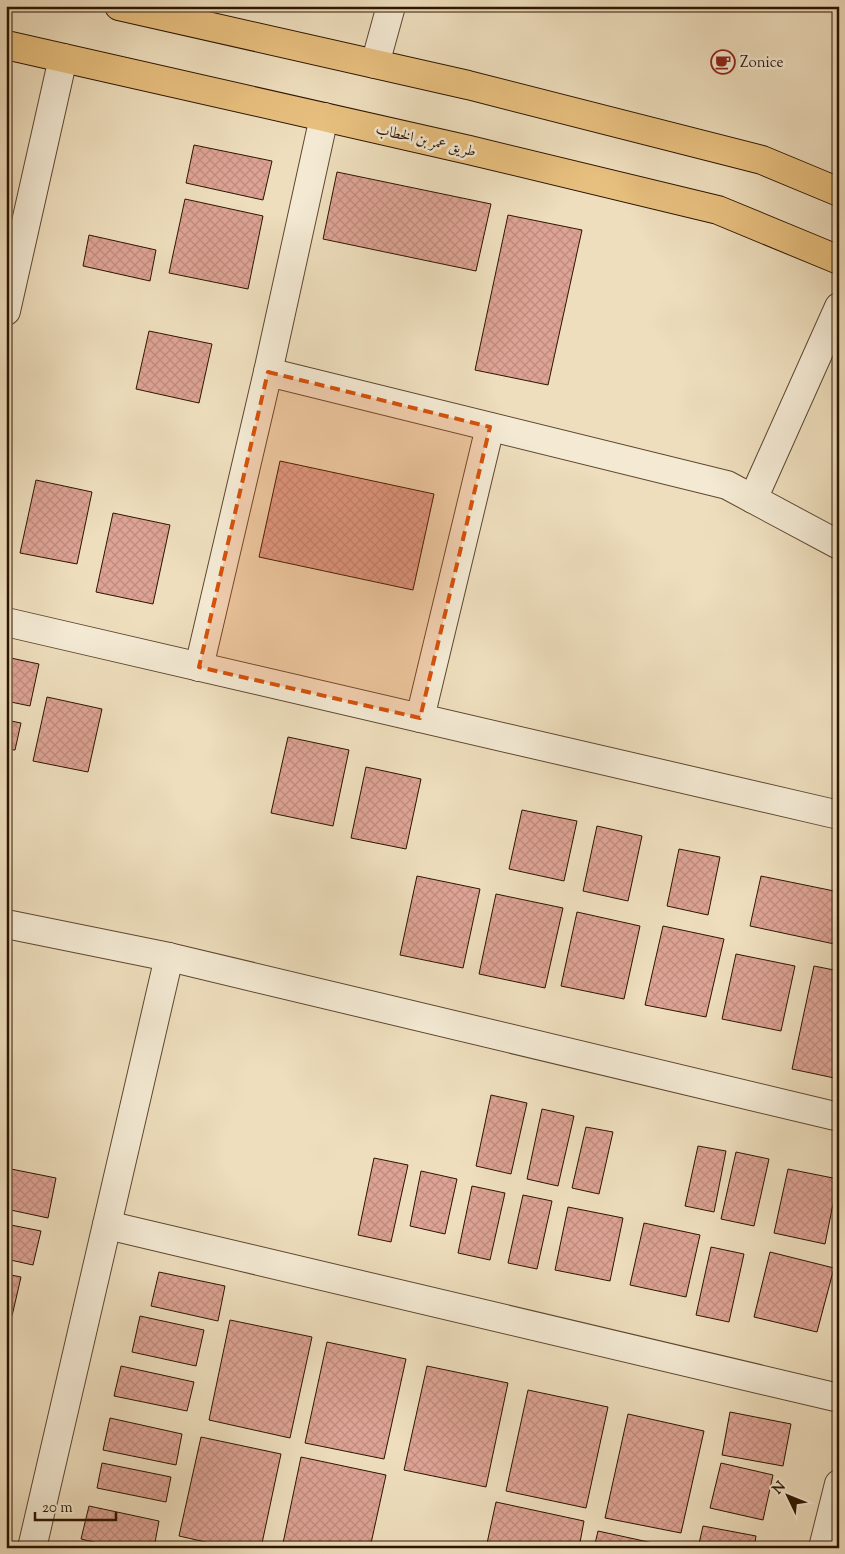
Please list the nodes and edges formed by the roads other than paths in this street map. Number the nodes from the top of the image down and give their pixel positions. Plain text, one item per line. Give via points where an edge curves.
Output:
1 (119, 6) edge
2 (391, 6) edge
3 (6, 45) edge
4 (63, 58) junction
5 (375, 64) junction
6 (324, 117) junction
7 (839, 192) edge
8 (839, 260) edge
9 (839, 307) edge
10 (6, 311) edge
11 (268, 372) junction
12 (490, 427) junction
13 (753, 499) junction
14 (839, 545) edge
15 (6, 622) edge
16 (199, 667) junction
17 (420, 718) junction
18 (839, 815) edge
19 (6, 924) edge
20 (169, 957) junction
21 (839, 1117) edge
22 (107, 1225) junction
23 (839, 1398) edge
24 (839, 1484) edge
25 (32, 1548) edge
26 (823, 1548) edge

1 - 5 main road
2 - 5 street
3 - 4 main road, طريق عمر بن الخطاب
4 - 6 main road, طريق عمر بن الخطاب
4 - 10 street
5 - 7 main road via 762,160
6 - 8 main road, طريق عمر بن الخطاب via 718,210
6 - 11 street
9 - 13 street
11 - 12 street
11 - 16 street
12 - 13 street via 727,484
12 - 17 street
13 - 14 street
15 - 16 street
16 - 17 street
17 - 18 street
19 - 20 street
20 - 21 street
20 - 22 street
22 - 23 street
22 - 25 street
24 - 26 street

